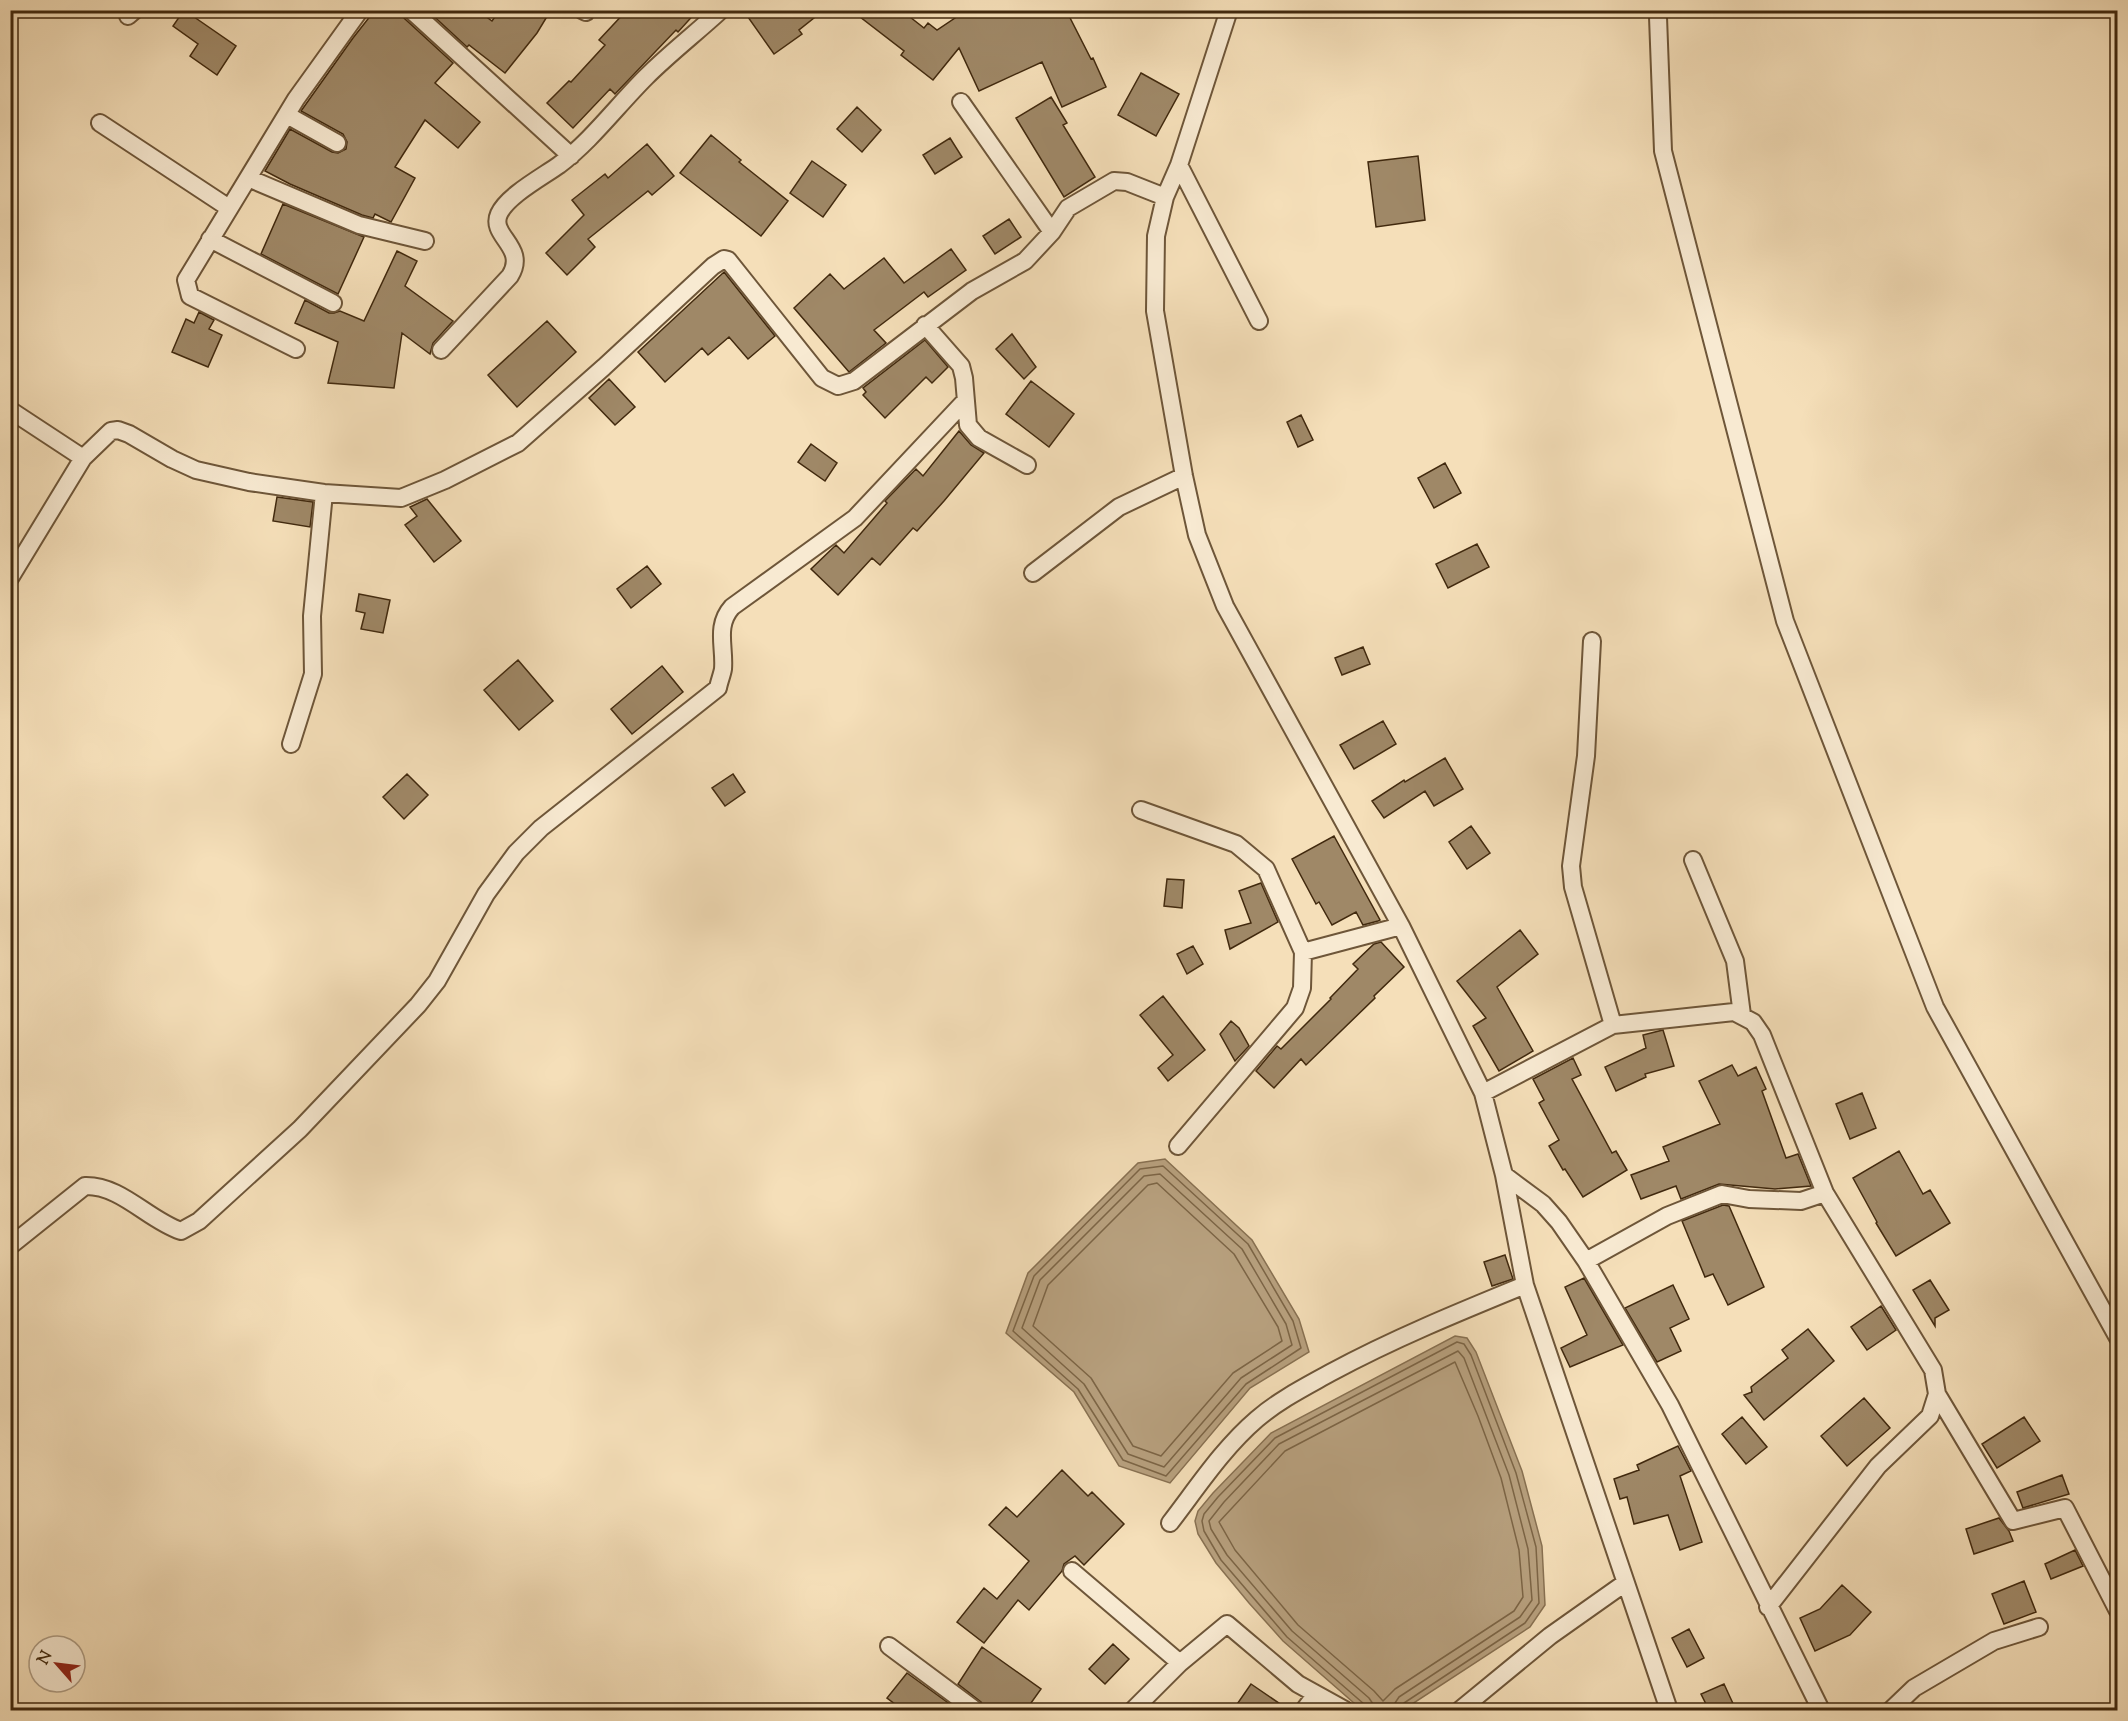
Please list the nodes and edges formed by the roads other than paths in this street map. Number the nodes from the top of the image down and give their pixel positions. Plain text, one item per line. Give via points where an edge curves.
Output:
1 (360, 10) edge
2 (411, 10) edge
3 (721, 10) edge
4 (1229, 10) edge
5 (1660, 10) edge
6 (961, 102) dead end
7 (287, 115) junction
8 (100, 123) dead end
9 (337, 143) dead end
10 (571, 156) junction
11 (1179, 165) junction
12 (248, 178) junction
13 (1165, 197) junction
14 (229, 208) junction
15 (1052, 232) junction
16 (210, 239) junction
17 (425, 241) dead end
18 (333, 303) dead end
19 (1259, 321) dead end
20 (925, 325) junction
21 (296, 349) dead end
22 (441, 350) dead end
23 (965, 401) junction
24 (10, 410) edge
25 (83, 458) junction
26 (1027, 465) dead end
27 (1184, 476) junction
28 (324, 493) junction
29 (1033, 573) dead end
30 (10, 578) edge
31 (1592, 641) dead end
32 (291, 744) dead end
33 (1141, 810) dead end
34 (1693, 860) dead end
35 (1401, 926) junction
36 (1303, 952) junction
37 (1742, 1015) junction
38 (1613, 1025) junction
39 (1483, 1093) junction
40 (1178, 1146) dead end
41 (1504, 1175) junction
42 (1825, 1193) junction
43 (10, 1246) edge
44 (1586, 1261) junction
45 (1525, 1285) junction
46 (2118, 1338) edge
47 (1937, 1394) junction
48 (1170, 1523) dead end
49 (1072, 1570) dead end
50 (1625, 1583) junction
51 (1768, 1607) junction
52 (2118, 1611) edge
53 (2039, 1627) dead end
54 (889, 1646) dead end
55 (1180, 1663) junction
56 (1316, 1694) junction
57 (975, 1710) edge
58 (1133, 1710) edge
59 (1305, 1710) edge
60 (1345, 1710) edge
61 (1460, 1710) edge
62 (1669, 1710) edge
63 (1821, 1710) edge
64 (1891, 1710) edge

1 - 7 street
2 - 10 street
3 - 10 street via 646,76
4 - 11 street
5 - 46 street via 1663,151 1785,621 1935,1007
6 - 15 street
7 - 9 street
7 - 12 street
8 - 14 street
10 - 22 street via 507,202 498,221 514,252 515,269
11 - 13 street
11 - 19 street
12 - 14 street
12 - 17 street via 359,225
13 - 15 street via 1114,181 1068,208
13 - 27 street via 1156,236 1155,311
14 - 16 street
15 - 20 street via 1025,261 972,291
16 - 18 street
16 - 21 street via 186,280 190,296
20 - 23 street via 961,366
20 - 28 street via 854,381 834,386 822,378 724,259 518,443 401,498
23 - 26 street via 968,425 979,438
23 - 43 street via 855,518 727,612 722,626 723,670 718,688 540,828 486,894 437,981 418,1005 300,1129 199,1221 181,1231 168,1227 108,1189 85,1186
24 - 25 street
25 - 28 street via 111,431 118,430 196,470
25 - 30 street
27 - 29 street via 1119,507
27 - 35 street via 1197,535 1225,606
28 - 32 street via 312,616 313,674
31 - 38 street via 1586,756 1571,866 1573,887
33 - 36 street via 1236,844 1266,869
34 - 37 street via 1735,961
35 - 36 street
35 - 39 street
36 - 40 street via 1302,988 1295,1008
37 - 38 street via 1734,1012
37 - 42 street via 1762,1035
38 - 39 street
39 - 41 street
41 - 44 street via 1543,1204
41 - 45 street
42 - 44 street via 1801,1201 1722,1194 1667,1216
42 - 47 street via 1933,1370
44 - 51 street via 1670,1405
45 - 48 street via 1406,1335 1286,1397 1256,1419 1233,1443
45 - 50 street
47 - 51 street via 1930,1416 1878,1466
47 - 52 street via 2013,1521 2065,1508
49 - 55 street
50 - 61 street via 1550,1636
50 - 62 street
51 - 63 street
53 - 64 street via 1994,1641 1914,1688
54 - 57 street
55 - 56 street via 1227,1624
55 - 58 street
56 - 59 street
56 - 60 street

